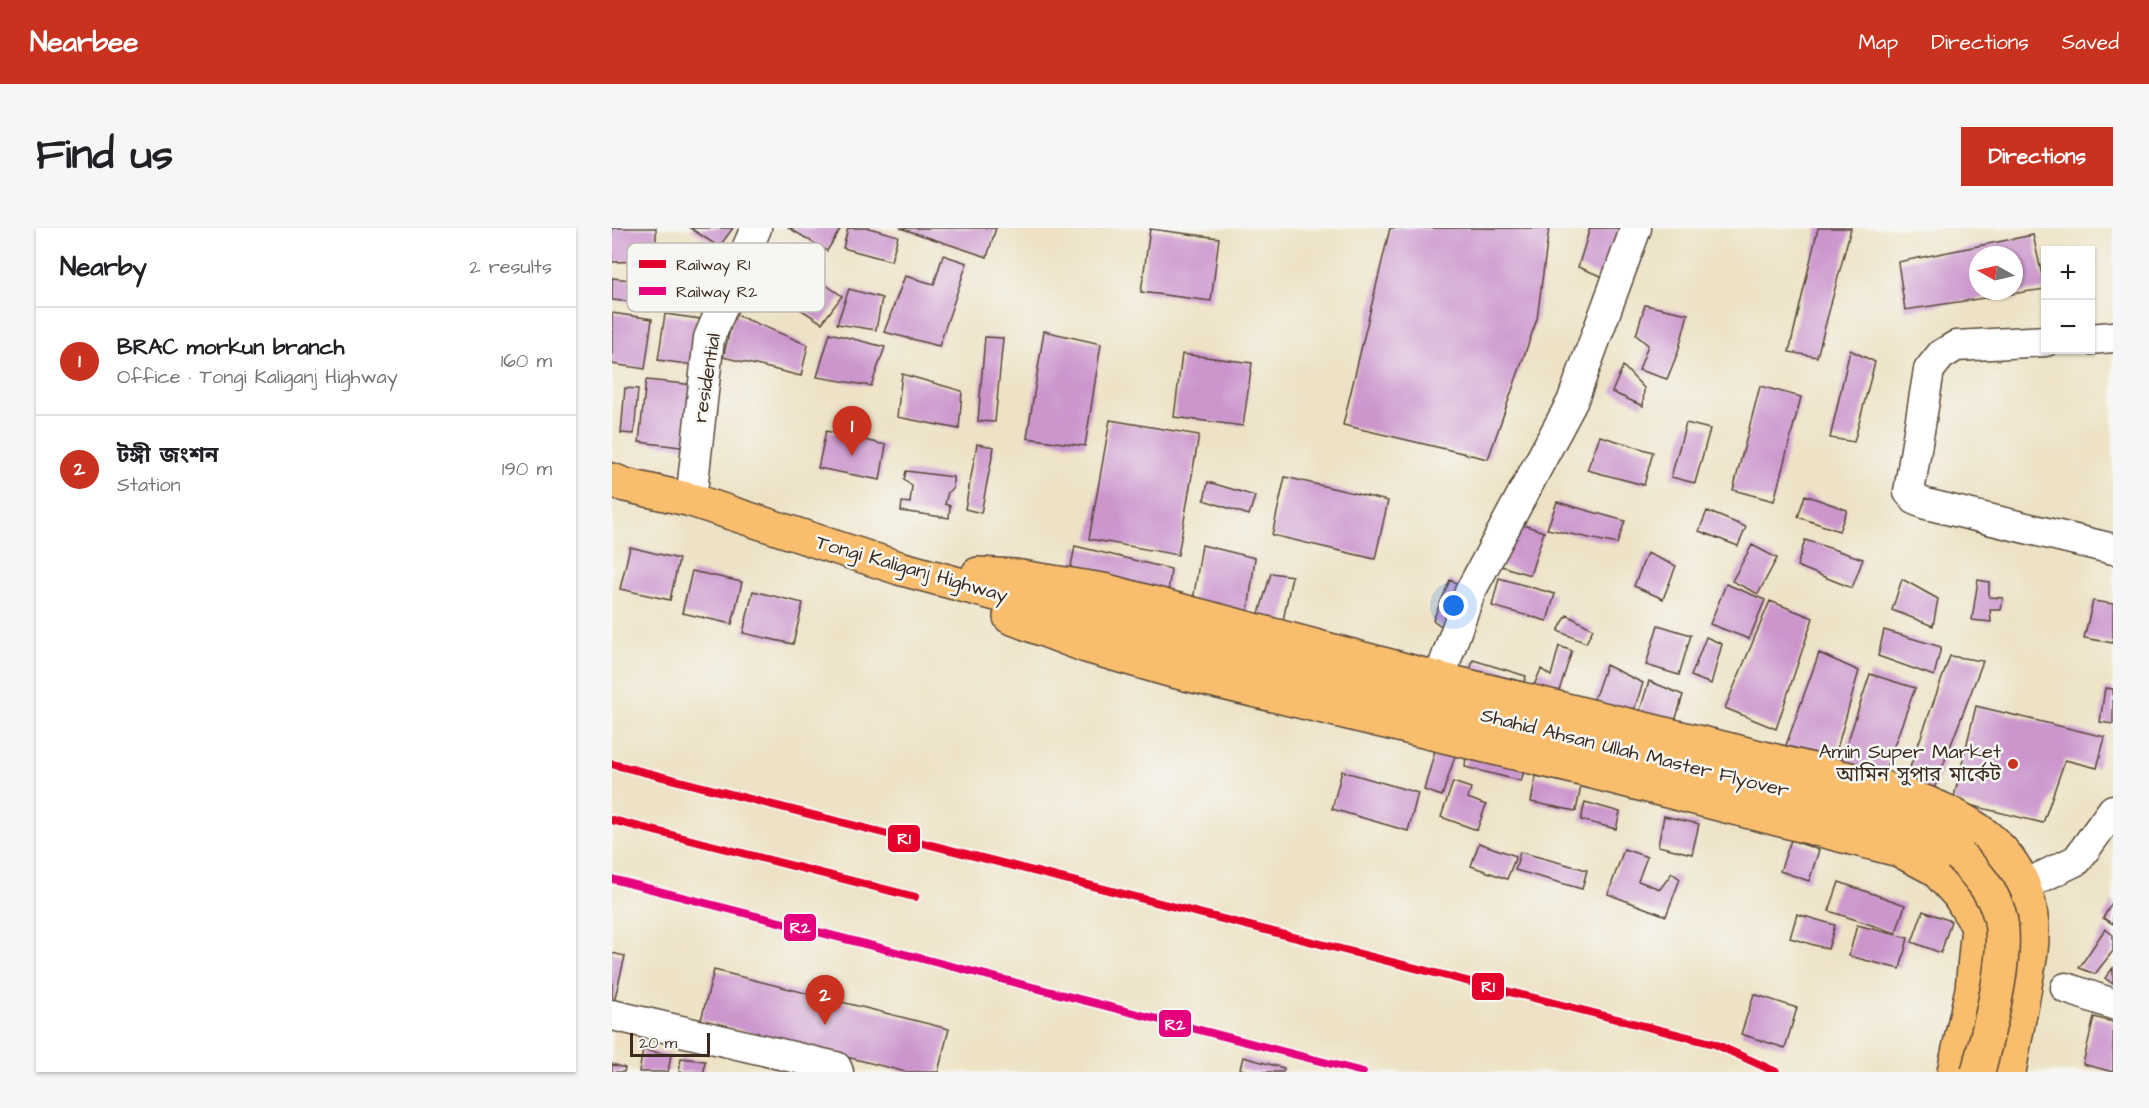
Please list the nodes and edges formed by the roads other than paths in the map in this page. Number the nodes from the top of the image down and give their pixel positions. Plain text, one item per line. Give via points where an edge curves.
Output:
1 (756, 228) edge
2 (1636, 228) edge
3 (750, 243) edge
4 (720, 312) edge
5 (2113, 337) edge
6 (2095, 339) edge
7 (2041, 341) edge
8 (612, 480) edge
9 (691, 500) junction
10 (2113, 549) edge
11 (898, 568) junction
12 (1215, 653) joint
13 (1439, 679) junction
14 (2113, 810) edge
15 (2025, 885) junction
16 (1978, 926) junction
17 (2066, 988) dead end
18 (2113, 1004) edge
19 (612, 1015) edge
20 (838, 1072) edge
21 (1954, 1072) edge
22 (1978, 1072) edge
23 (2009, 1072) edge

1 - 3 street, residential
2 - 13 street via 1572,402 1470,592
4 - 9 street, residential via 709,338
5 - 6 street
7 - 10 street via 1956,346 1941,355 1929,370 1909,492 1926,504
8 - 9 main road, Tongi Kaliganj Highway
9 - 11 main road, Tongi Kaliganj Highway
11 - 12 main road, Tongi Kaliganj Highway
11 - 13 main road via 1015,576 1103,590
11 - 16 main road via 1074,642 1169,670 1899,850 1935,869 1958,894
12 - 22 main road, Shahid Ahsan Ullah Master Flyover, bridge via 1871,810 1938,837 1978,874 1990,892 2003,936 1995,1002
13 - 15 main road via 1935,805 1995,842
14 - 15 street via 2077,860
15 - 16 street
15 - 23 main road via 2031,910 2030,959
16 - 21 main road via 1972,989
17 - 18 street
19 - 20 street via 836,1067

